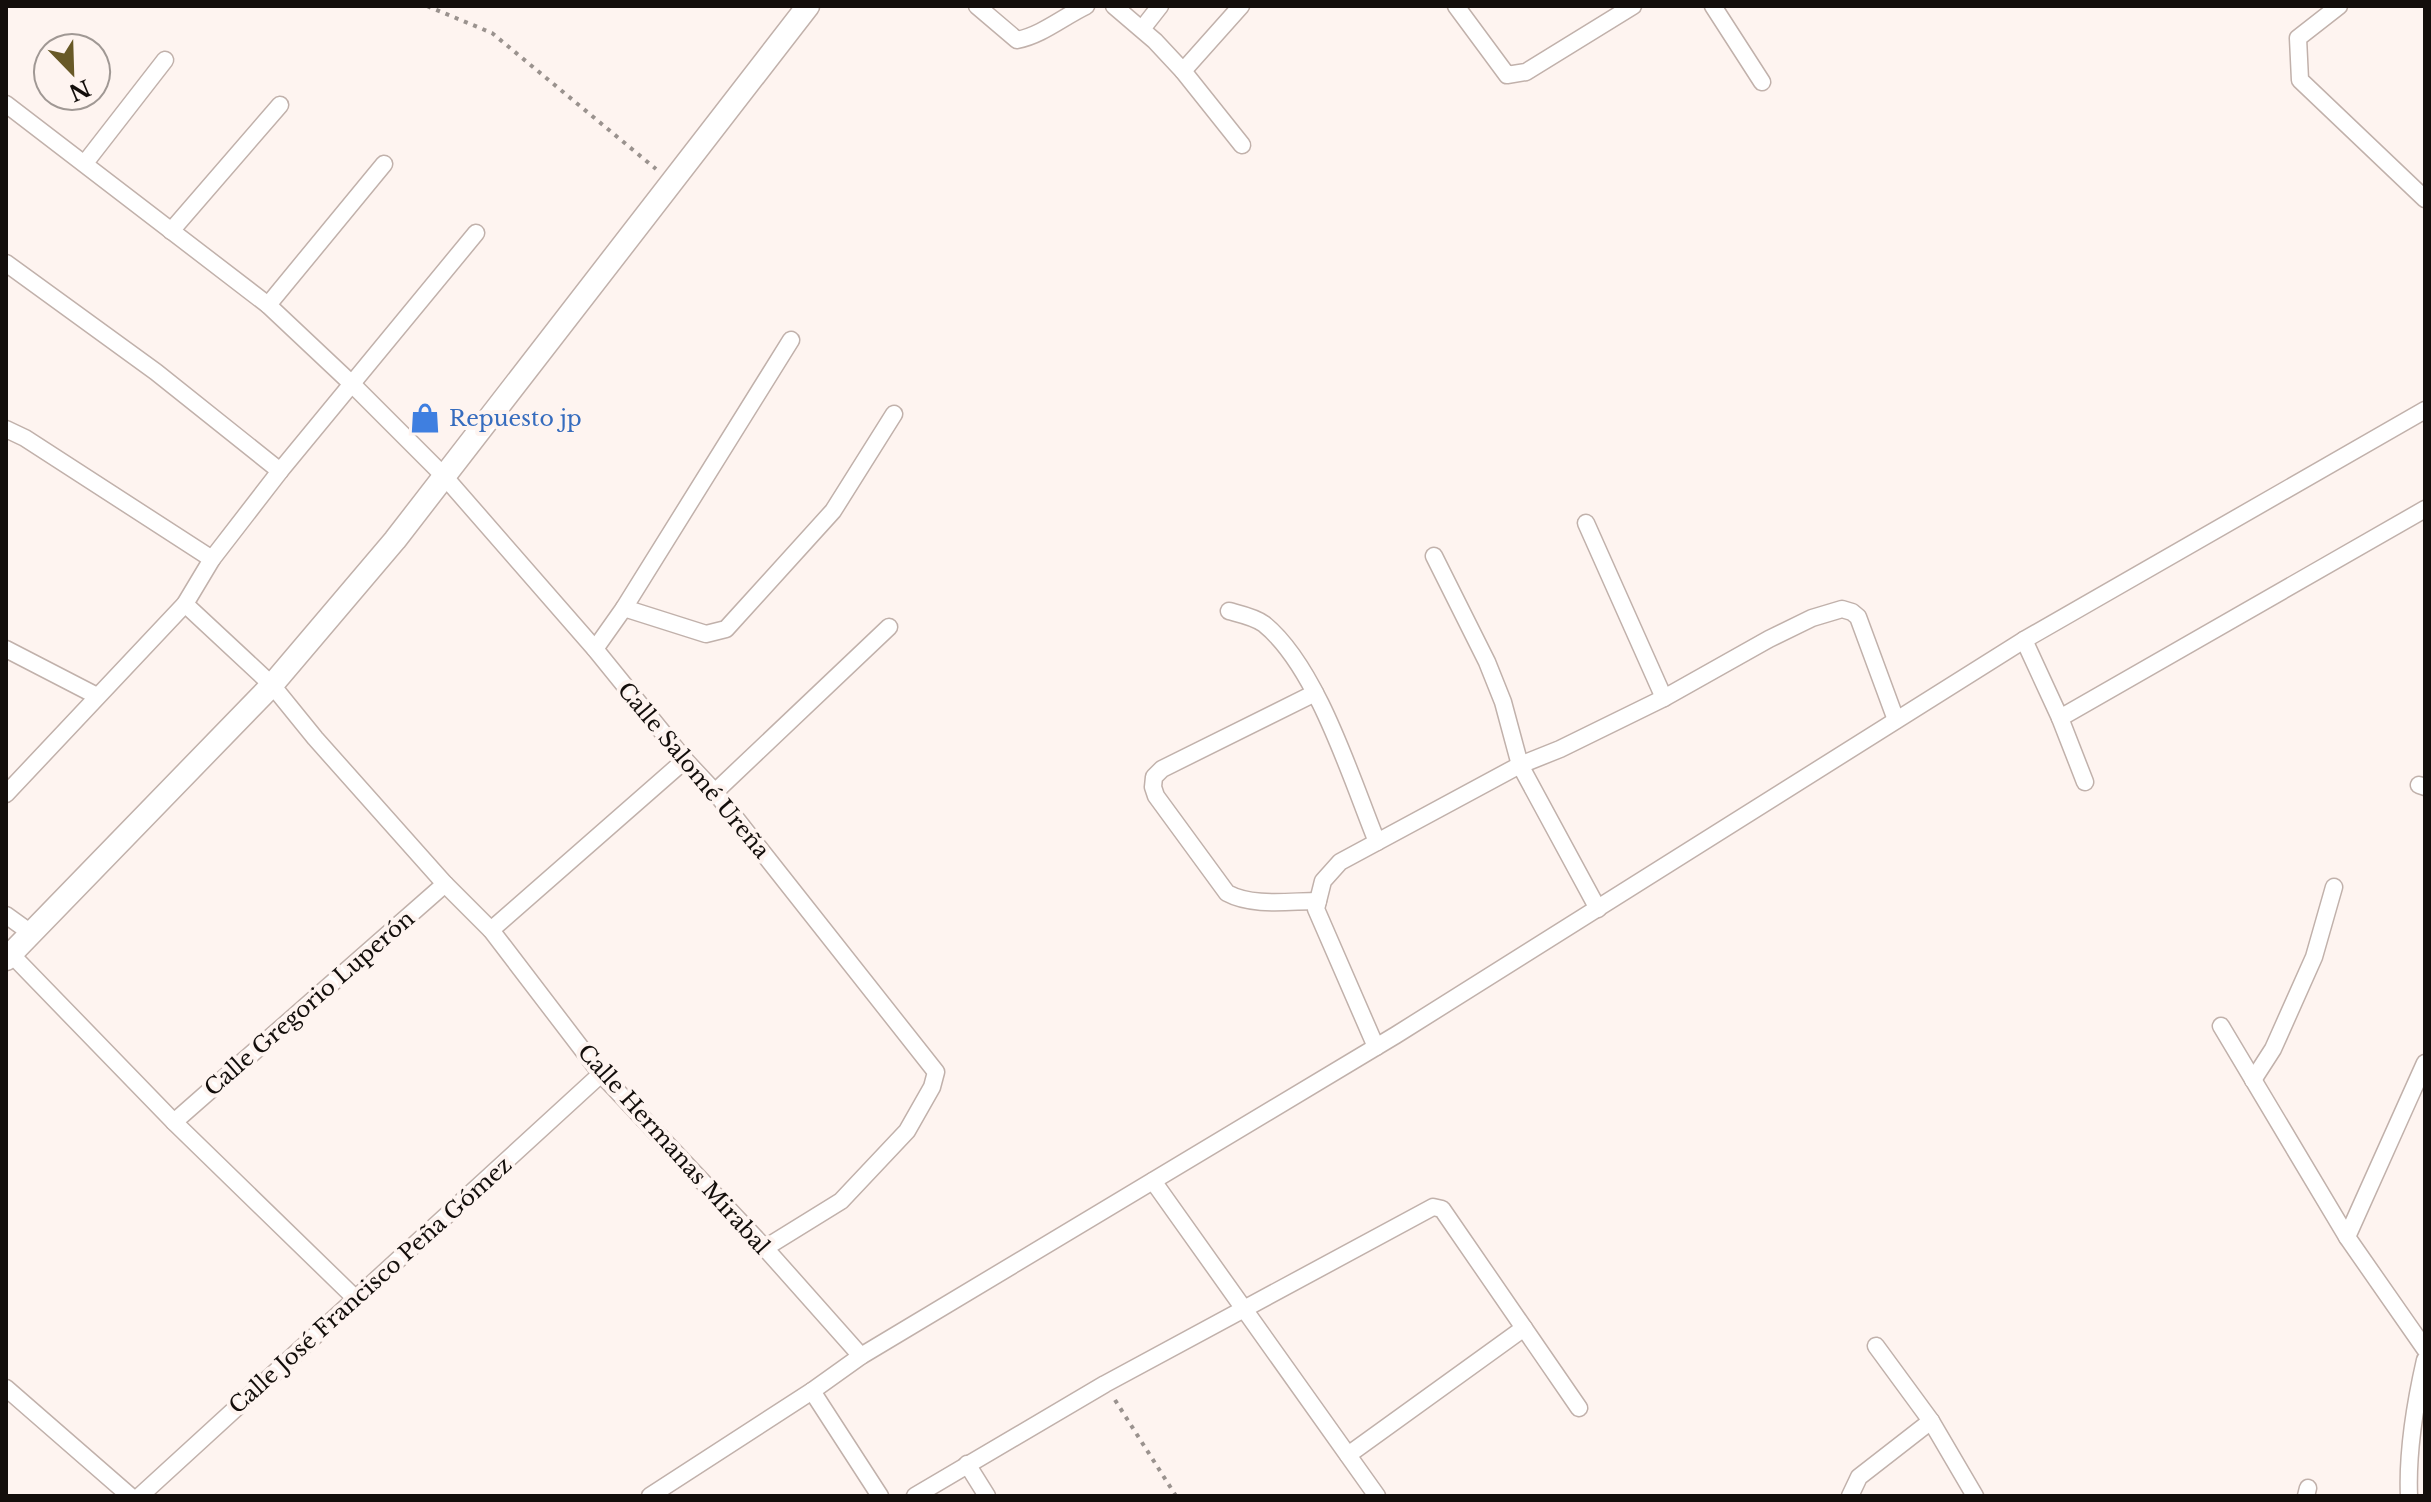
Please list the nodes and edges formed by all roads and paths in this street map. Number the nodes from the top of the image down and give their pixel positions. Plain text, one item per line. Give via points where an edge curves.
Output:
1 (427, 6) edge
2 (808, 6) edge
3 (977, 6) edge
4 (1086, 6) edge
5 (1114, 6) edge
6 (1160, 6) edge
7 (1241, 6) edge
8 (1456, 6) edge
9 (1633, 6) edge
10 (1713, 6) edge
11 (2339, 6) edge
12 (1142, 29) junction
13 (165, 60) dead end
14 (1183, 71) junction
15 (1762, 82) dead end
16 (6, 104) edge
17 (280, 105) dead end
18 (1242, 145) dead end
19 (85, 163) junction
20 (384, 164) dead end
21 (670, 181) junction
22 (2425, 199) edge
23 (171, 231) junction
24 (476, 233) dead end
25 (6, 263) edge
26 (268, 305) junction
27 (791, 340) dead end
28 (353, 385) junction
29 (2425, 410) edge
30 (894, 414) dead end
31 (6, 429) edge
32 (280, 471) junction
33 (444, 476) junction
34 (2425, 509) edge
35 (1586, 523) dead end
36 (1434, 556) dead end
37 (212, 559) junction
38 (185, 604) junction
39 (624, 608) junction
40 (1229, 611) dead end
41 (889, 627) dead end
42 (2024, 640) junction
43 (6, 649) edge
44 (595, 649) junction
45 (272, 685) junction
46 (1315, 693) junction
47 (97, 696) junction
48 (1664, 698) junction
49 (2060, 718) junction
50 (1896, 720) junction
51 (685, 760) junction
52 (1520, 765) junction
53 (2085, 782) dead end
54 (715, 792) junction
55 (6, 794) edge
56 (1377, 842) junction
57 (445, 884) junction
58 (2334, 887) dead end
59 (1318, 901) junction
60 (1598, 909) junction
61 (6, 915) edge
62 (491, 930) junction
63 (31, 933) junction
64 (8, 957) edge
65 (2221, 1026) dead end
66 (1376, 1047) junction
67 (2425, 1063) edge
68 (601, 1074) junction
69 (2253, 1080) junction
70 (174, 1122) junction
71 (1153, 1181) junction
72 (2347, 1237) junction
73 (765, 1248) junction
74 (355, 1298) junction
75 (1244, 1308) junction
76 (1524, 1328) junction
77 (1876, 1346) dead end
78 (2425, 1349) edge
79 (861, 1356) junction
80 (2425, 1360) edge
81 (1105, 1384) junction
82 (812, 1391) junction
83 (8, 1395) edge
84 (1579, 1408) dead end
85 (1931, 1421) junction
86 (1348, 1455) junction
87 (967, 1464) junction
88 (130, 1496) edge
89 (140, 1496) edge
90 (650, 1496) edge
91 (880, 1496) edge
92 (915, 1496) edge
93 (987, 1496) edge
94 (1176, 1496) edge
95 (1377, 1496) edge
96 (1850, 1496) edge
97 (1975, 1496) edge
98 (2409, 1496) edge

1 - 21 path via 492,33
2 - 21 street
3 - 4 street via 1017,40 1034,37
5 - 12 street
6 - 12 street
7 - 14 street
8 - 9 street via 1507,75 1526,72
10 - 15 street
11 - 22 street via 2298,38 2300,80
12 - 14 street
13 - 19 street
14 - 18 street
16 - 19 street, Calle Salomé Ureña
17 - 23 street
19 - 23 street, Calle Salomé Ureña
20 - 26 street
21 - 33 street
23 - 26 street, Calle Salomé Ureña
24 - 28 street
25 - 32 street
26 - 28 street, Calle Salomé Ureña
27 - 39 street
28 - 32 street
28 - 33 street, Calle Salomé Ureña
29 - 42 street
30 - 39 street via 833,511 726,629 706,634
31 - 37 street
32 - 37 street
33 - 44 street, Calle Salomé Ureña
33 - 45 street
34 - 49 street
35 - 48 street
36 - 52 street via 1487,662
37 - 38 street
38 - 45 street, Calle Hermanas Mirabal
38 - 47 street
39 - 44 street
40 - 46 street via 1261,621
41 - 54 street
42 - 49 street
42 - 50 street
43 - 47 street
44 - 51 street, Calle Salomé Ureña
45 - 57 street, Calle Hermanas Mirabal
45 - 63 street
46 - 56 street
46 - 59 street via 1162,769 1153,787 1227,893 1261,901
47 - 55 street
48 - 50 street via 1769,639 1842,609 1858,617
48 - 52 street
49 - 53 street
50 - 60 street
51 - 54 street, Calle Salomé Ureña
51 - 62 street
52 - 56 street
52 - 60 street
54 - 73 street, Calle Salomé Ureña via 936,1072 907,1131 841,1201
56 - 59 street via 1340,862 1323,881
57 - 62 street, Calle Hermanas Mirabal
57 - 70 street, Calle Gregorio Luperón
58 - 69 street via 2314,957 2273,1049
59 - 66 street via 1318,918
60 - 66 street
61 - 63 street
62 - 68 street, Calle Hermanas Mirabal
63 - 64 street
64 - 70 street
65 - 69 street
66 - 71 street
67 - 72 street
68 - 73 street, Calle Hermanas Mirabal
68 - 74 street, Calle José Francisco Peña Gómez
69 - 72 street
70 - 74 street
71 - 75 street
71 - 79 street
72 - 78 street
73 - 79 street, Calle Hermanas Mirabal
74 - 89 street, Calle José Francisco Peña Gómez
75 - 76 street via 1433,1207 1442,1209
75 - 81 street
75 - 86 street
76 - 84 street
76 - 86 street
77 - 85 street
79 - 82 street
80 - 98 street via 2408,1469
81 - 87 street
81 - 94 path
82 - 90 street
82 - 91 street
83 - 88 street
85 - 96 street via 1859,1477
85 - 97 street
86 - 95 street
87 - 92 street
87 - 93 street

